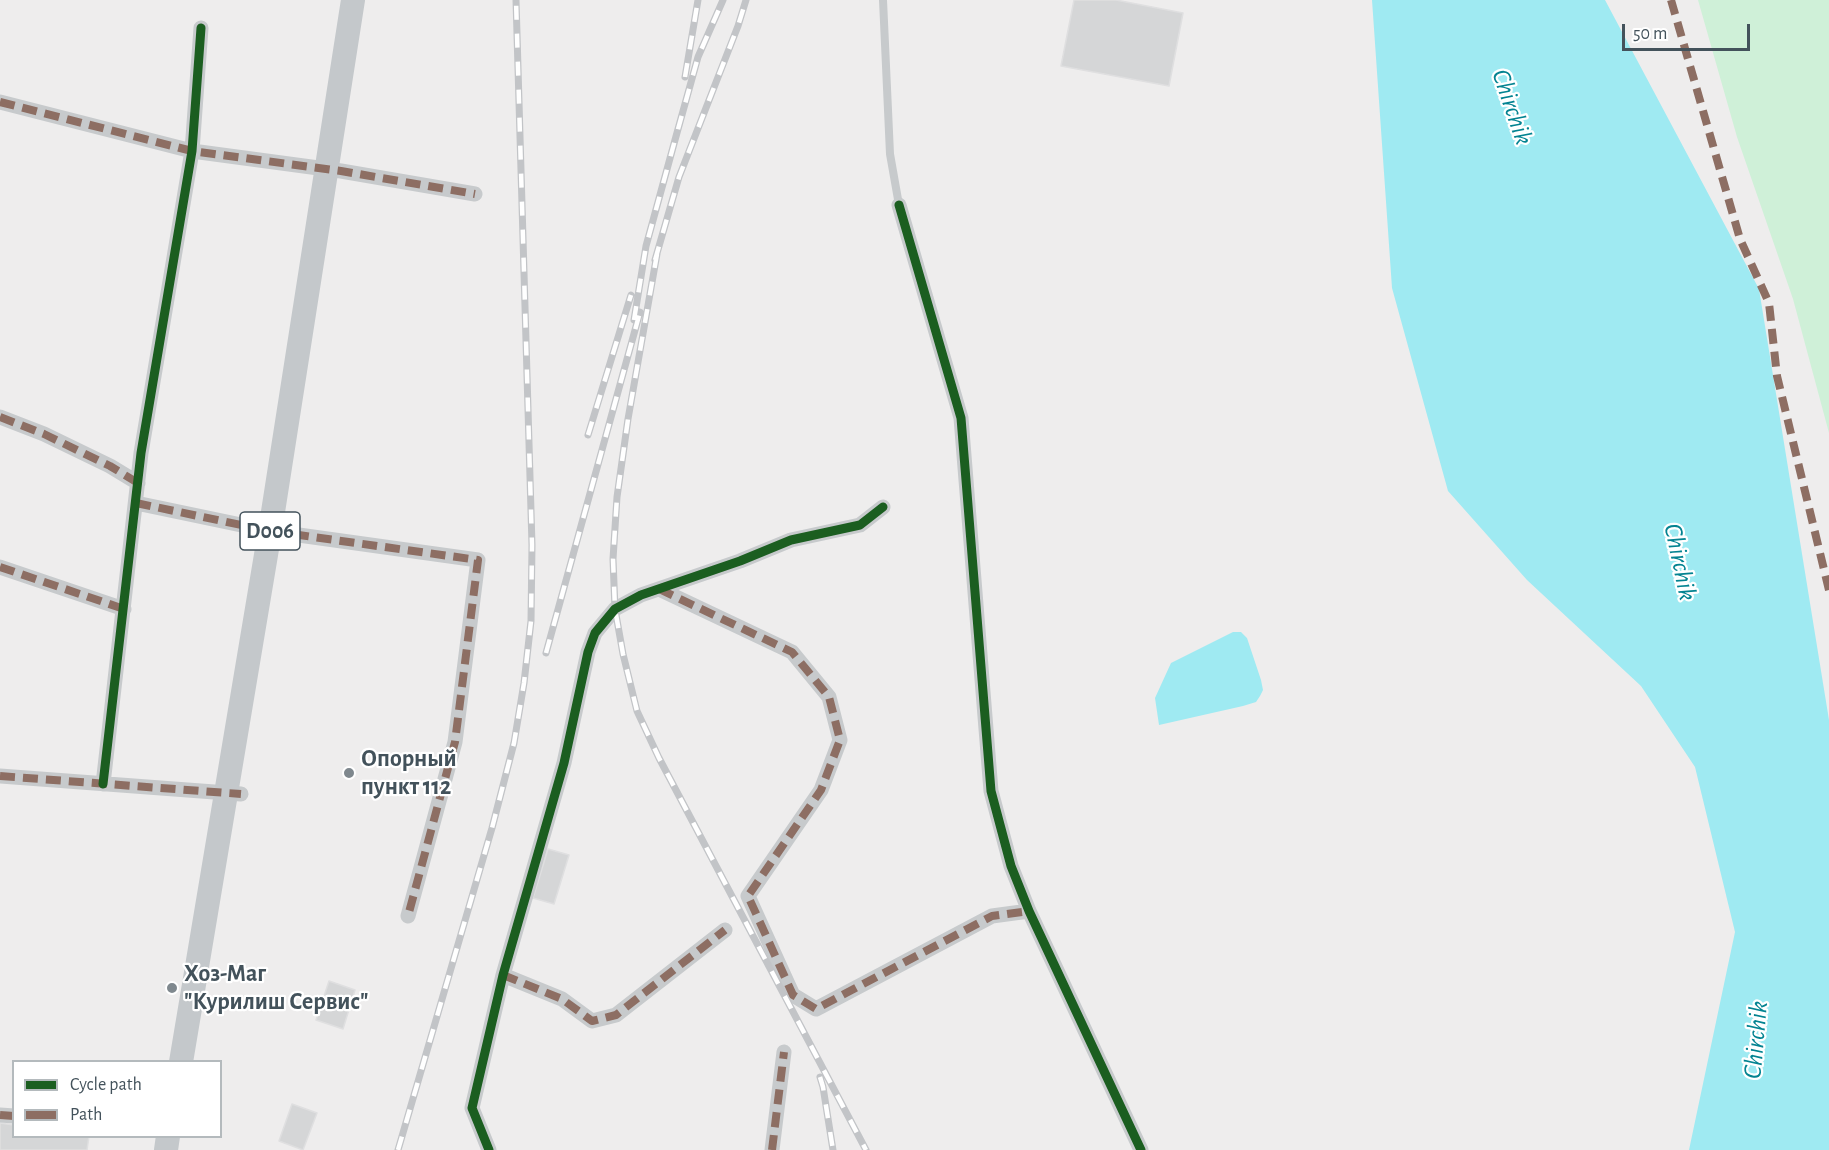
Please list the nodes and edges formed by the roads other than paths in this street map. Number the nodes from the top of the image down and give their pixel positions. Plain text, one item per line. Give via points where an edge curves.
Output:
1 (353, 0) edge
2 (367, 0) edge
3 (883, 0) edge
4 (201, 28) dead end
5 (0, 102) edge
6 (192, 151) junction
7 (333, 170) junction
8 (475, 194) dead end
9 (899, 205) joint
10 (0, 417) edge
11 (138, 483) junction
12 (136, 503) junction
13 (883, 507) dead end
14 (277, 532) junction
15 (0, 567) edge
16 (659, 589) junction
17 (124, 609) junction
18 (0, 776) edge
19 (103, 784) junction
20 (233, 794) junction
21 (1029, 911) junction
22 (408, 916) dead end
23 (725, 930) dead end
24 (503, 975) junction
25 (784, 1052) dead end
26 (181, 1060) edge
27 (196, 1060) edge
28 (489, 1150) edge
29 (772, 1150) edge
30 (1141, 1150) edge

1 - 7 main road, D006
2 - 7 main road, D006
3 - 9 lane via 890,153
4 - 6 street
5 - 6 street
6 - 7 street
6 - 11 street
7 - 8 street
7 - 14 main road, D006
9 - 21 street via 962,418 991,791 1011,866
10 - 11 street via 45,434
11 - 12 street
12 - 14 street
12 - 17 street
13 - 16 street via 860,525 791,540
14 - 20 main road, D006
14 - 22 street via 478,560 455,742
15 - 17 street
16 - 21 street via 792,652 829,697 840,740 821,790 748,896 793,995 816,1009 992,916
16 - 24 street via 615,609 595,633 564,763
17 - 19 street
18 - 19 street
19 - 20 street
20 - 26 main road, D006
20 - 27 main road, D006
21 - 30 street
23 - 24 street via 616,1015 592,1021 562,999
24 - 28 street via 472,1108
25 - 29 street

